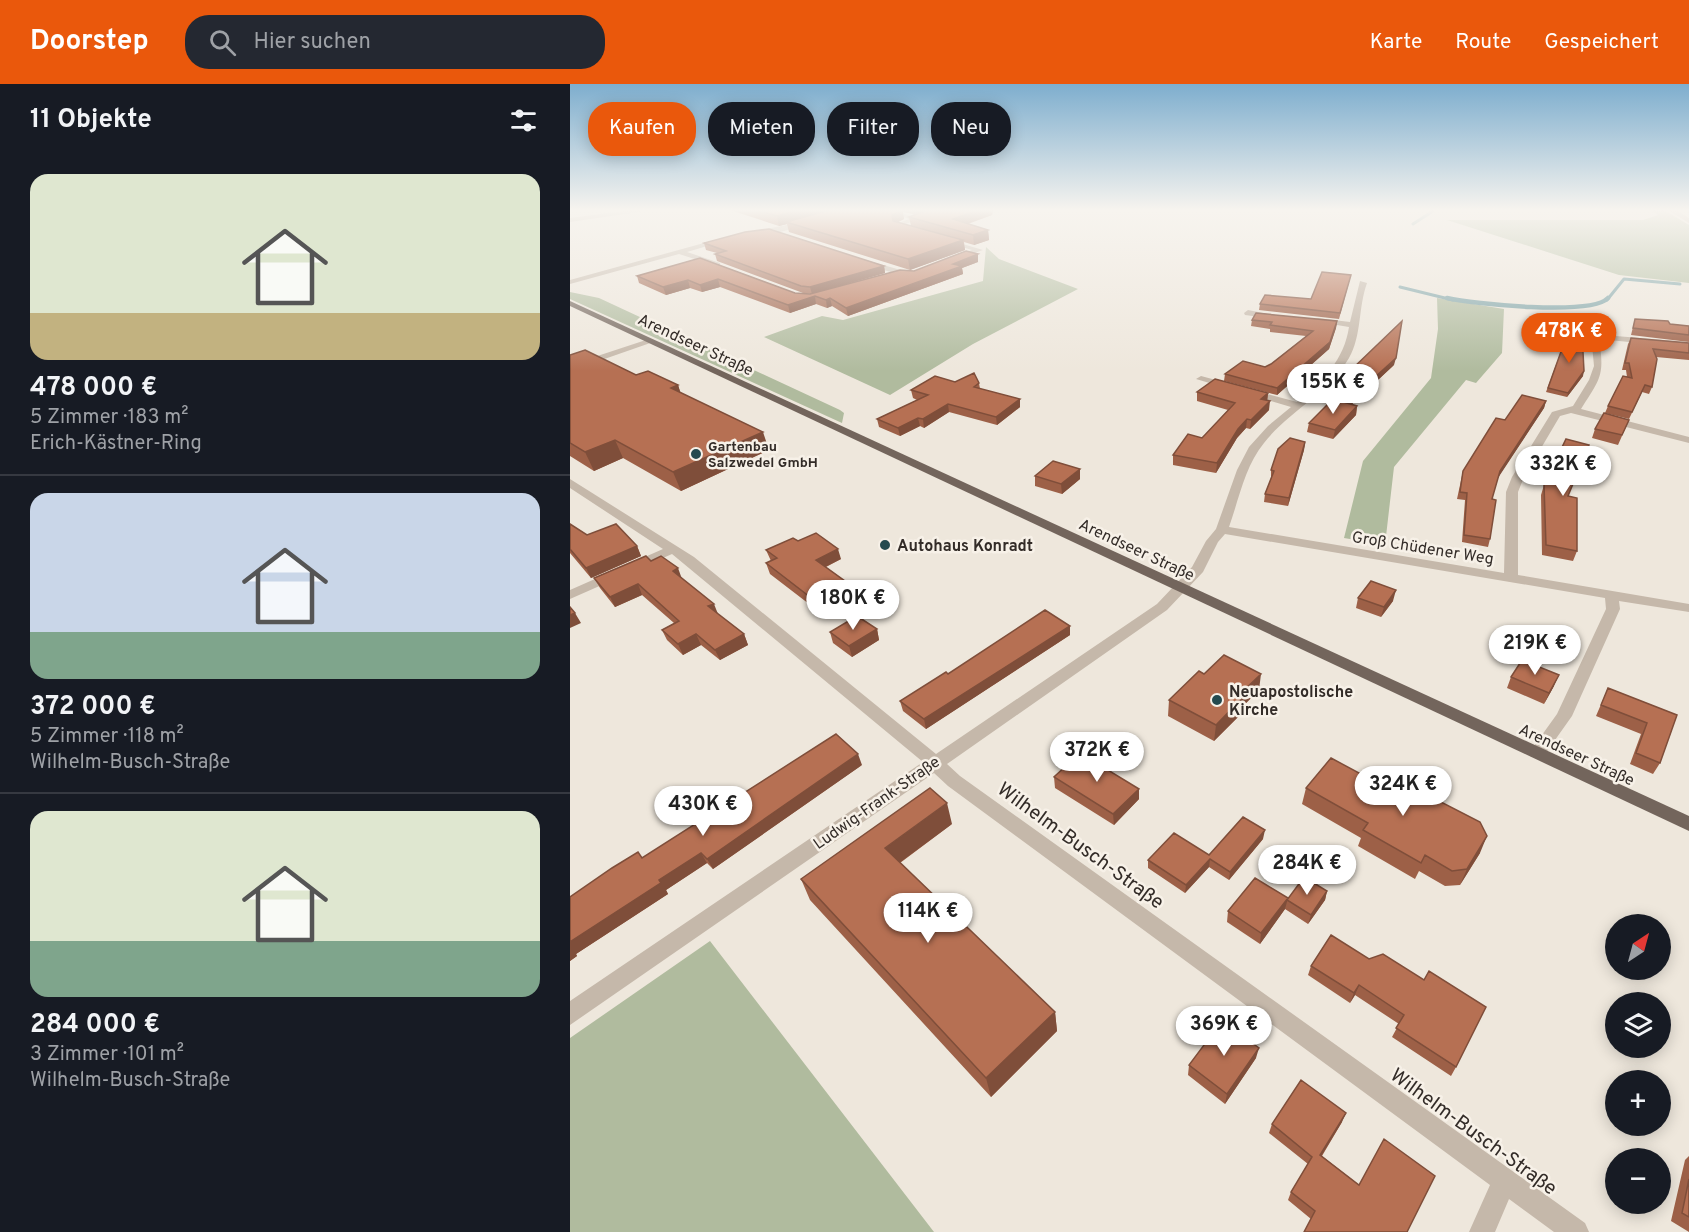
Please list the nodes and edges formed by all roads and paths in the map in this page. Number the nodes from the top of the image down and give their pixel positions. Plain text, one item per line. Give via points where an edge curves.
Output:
1 (638, 264) edge
2 (711, 264) edge
3 (872, 264) edge
4 (728, 270) edge
5 (901, 273) junction
6 (910, 274) edge
7 (884, 279) edge
8 (570, 282) edge
9 (1363, 283) dead end
10 (570, 303) edge
11 (1248, 313) dead end
12 (1280, 316) edge
13 (1302, 319) edge
14 (1355, 325) junction
15 (652, 341) junction
16 (1689, 345) edge
17 (570, 368) edge
18 (1201, 379) dead end
19 (1297, 405) junction
20 (1571, 410) junction
21 (1689, 440) edge
22 (572, 486) edge
23 (1222, 530) junction
24 (673, 549) junction
25 (1511, 578) junction
26 (1182, 588) junction
27 (570, 595) edge
28 (1611, 595) junction
29 (1689, 608) edge
30 (1538, 753) junction
31 (934, 762) junction
32 (1689, 824) edge
33 (570, 1014) edge
34 (1504, 1182) junction
35 (1482, 1232) edge
36 (1576, 1232) edge

1 - 8 street
2 - 4 street
3 - 5 street
5 - 6 street
5 - 7 street
9 - 14 street via 1354,310
10 - 15 main road, Arendseer Straße
11 - 12 street
13 - 14 street
14 - 19 street via 1338,368
15 - 17 street
15 - 26 main road, Arendseer Straße
16 - 20 street via 1595,336 1597,374 1579,407
18 - 19 street
19 - 23 street via 1255,448
20 - 21 street
20 - 25 street via 1556,414 1512,492
22 - 24 street, Wilhelm-Busch-Straße
23 - 25 street, Groß Chüdener Weg
23 - 26 street
24 - 27 street
24 - 31 street, Wilhelm-Busch-Straße
25 - 28 street, Groß Chüdener Weg
26 - 30 main road, Arendseer Straße
26 - 31 street, Ludwig-Frank-Straße via 1153,614
28 - 29 street, Groß Chüdener Weg
28 - 30 street via 1613,609 1569,705
30 - 32 main road, Arendseer Straße
31 - 33 street, Ludwig-Frank-Straße
31 - 34 street, Wilhelm-Busch-Straße
34 - 35 street
34 - 36 street, Wilhelm-Busch-Straße

